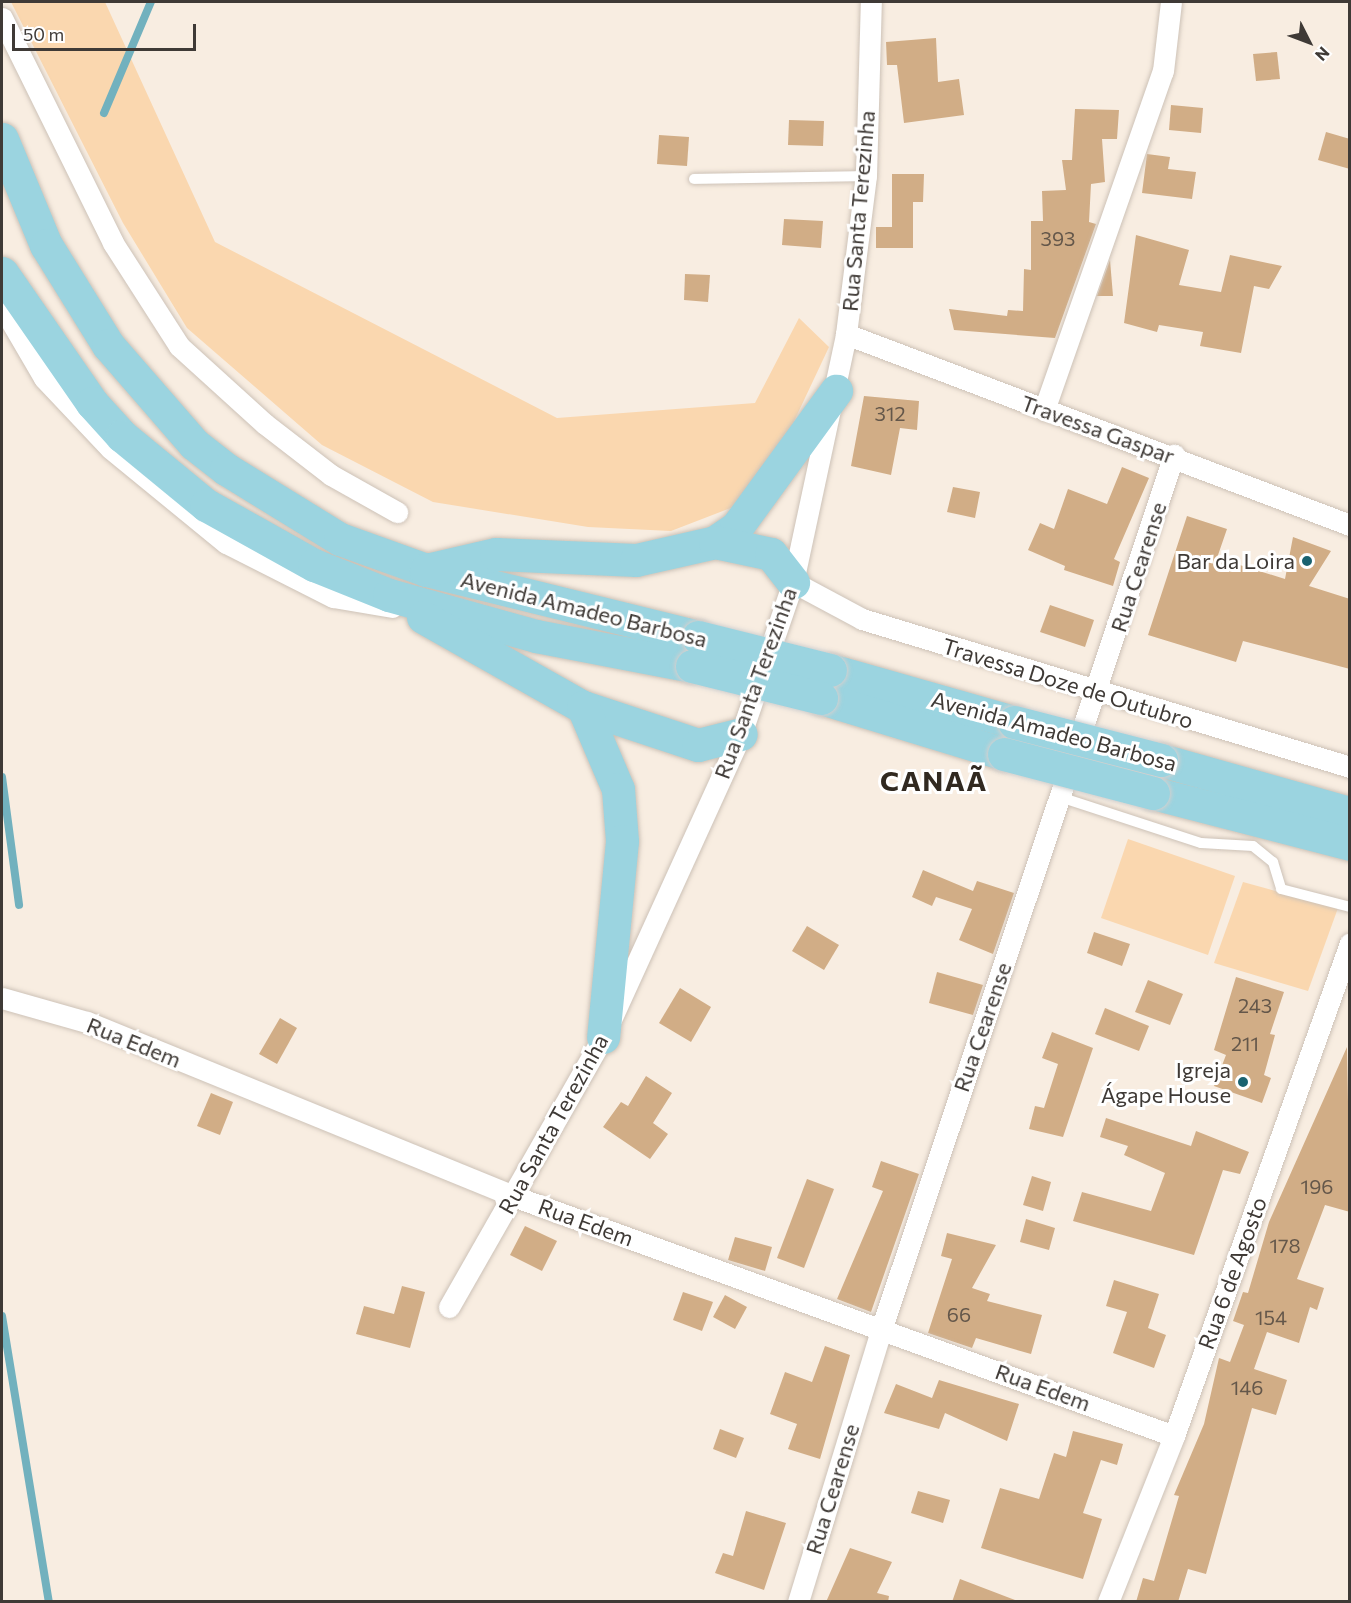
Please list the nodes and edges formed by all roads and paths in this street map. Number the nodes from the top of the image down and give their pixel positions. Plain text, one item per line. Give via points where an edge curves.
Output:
1 (871, 2) edge
2 (1171, 2) edge
3 (2, 18) edge
4 (2, 139) edge
5 (866, 176) junction
6 (694, 179) dead end
7 (2, 273) edge
8 (2, 306) edge
9 (846, 334) junction
10 (836, 391) junction
11 (1044, 410) junction
12 (1174, 455) junction
13 (397, 512) dead end
14 (1350, 525) edge
15 (715, 542) junction
16 (426, 570) junction
17 (793, 582) junction
18 (401, 603) junction
19 (695, 652) junction
20 (826, 684) junction
21 (1098, 694) junction
22 (583, 707) junction
23 (741, 734) junction
24 (1350, 767) edge
25 (1063, 798) junction
26 (1350, 813) edge
27 (1350, 844) edge
28 (1350, 907) edge
29 (1350, 943) edge
30 (2, 998) edge
31 (603, 1037) junction
32 (513, 1196) junction
33 (449, 1307) dead end
34 (882, 1327) junction
35 (1174, 1436) junction
36 (798, 1602) edge
37 (1108, 1602) edge

1 - 5 street, Rua Santa Terezinha
2 - 11 street via 1163,71
3 - 13 street via 113,243 179,346 312,461
4 - 16 main road, Avenida Amadeo Barbosa via 46,245 108,345 194,444 286,510 340,539
5 - 6 lane
5 - 9 street, Rua Santa Terezinha
7 - 18 main road, Avenida Amadeo Barbosa via 92,403 159,468 206,505 314,565
8 - 18 street via 44,378 110,448 226,543 333,597
9 - 10 street, Rua Santa Terezinha
9 - 11 street, Travessa Gaspar
10 - 15 main road via 736,528
10 - 17 street, Rua Santa Terezinha
11 - 12 street, Travessa Gaspar
12 - 14 street, Travessa Gaspar
12 - 21 street, Rua Cearense
15 - 16 main road via 636,560 496,554
15 - 17 main road via 771,554
16 - 19 main road, Avenida Amadeo Barbosa
17 - 21 street, Travessa Doze de Outubro via 862,620
17 - 23 street, Rua Santa Terezinha
18 - 19 main road, Avenida Amadeo Barbosa via 536,636
18 - 22 main road
19 - 20 main road, Avenida Amadeo Barbosa, bridge
20 - 26 main road, Avenida Amadeo Barbosa, bridge via 1014,722
20 - 27 main road, Avenida Amadeo Barbosa, bridge via 1004,754
21 - 24 street, Travessa Doze de Outubro
21 - 25 street, Rua Cearense
22 - 23 main road via 698,745
22 - 31 main road via 618,789 622,841
23 - 31 street, Rua Santa Terezinha
25 - 28 lane via 1201,843 1253,846 1273,862 1281,889
25 - 34 street, Rua Cearense
29 - 35 street, Rua 6 de Agosto
30 - 32 street, Rua Edem via 87,1022
31 - 32 street, Rua Santa Terezinha
32 - 33 street, Rua Santa Terezinha
32 - 34 street, Rua Edem
34 - 35 street, Rua Edem
34 - 36 street, Rua Cearense
35 - 37 street, Rua 6 de Agosto

